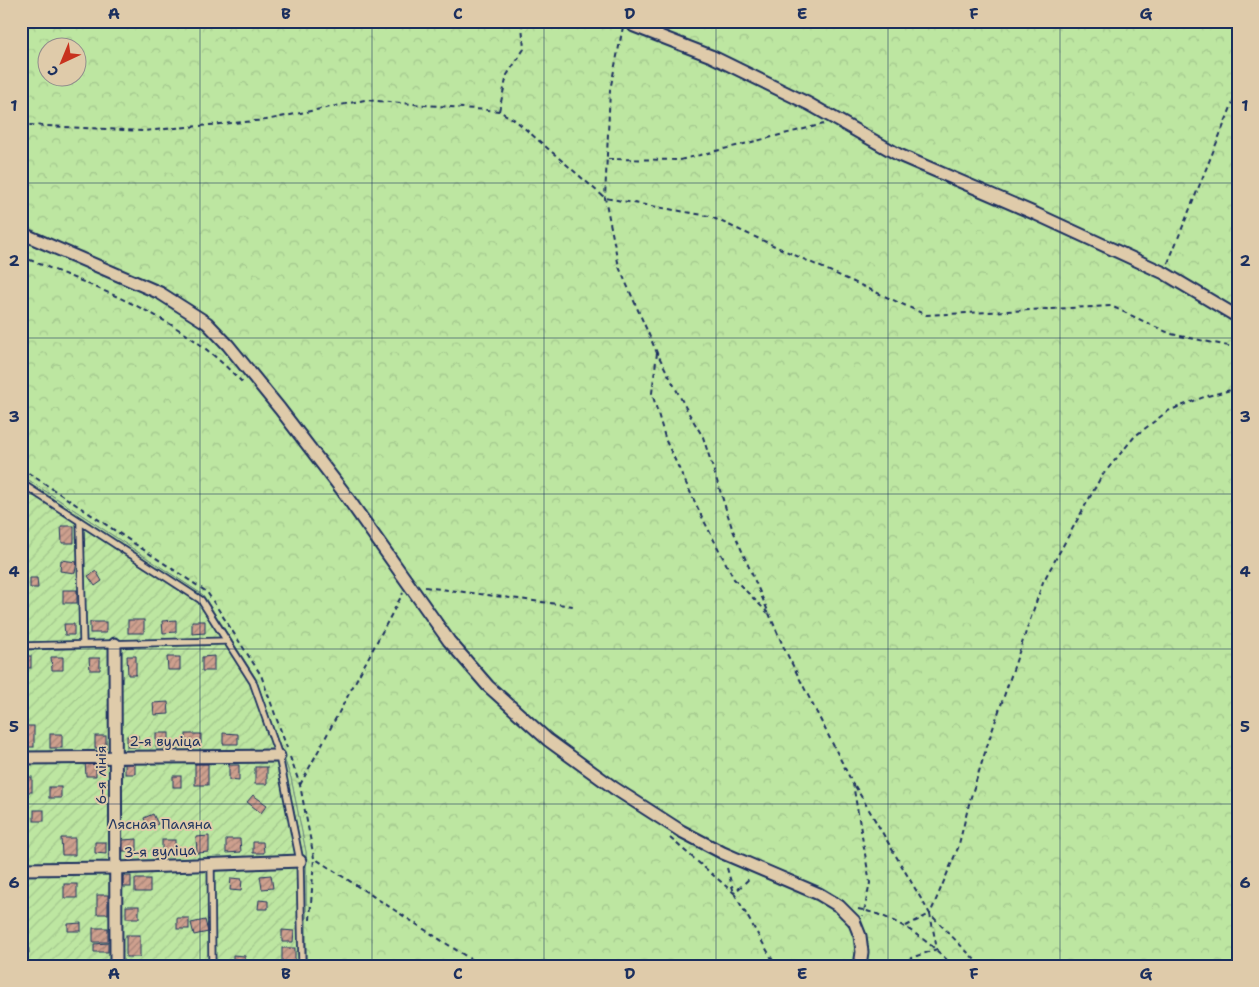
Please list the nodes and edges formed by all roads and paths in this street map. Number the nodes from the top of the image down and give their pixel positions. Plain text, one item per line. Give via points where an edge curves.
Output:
1 (519, 21) edge
2 (624, 21) edge
3 (631, 21) edge
4 (1238, 90) edge
5 (499, 111) junction
6 (838, 121) junction
7 (21, 122) edge
8 (607, 158) junction
9 (605, 198) junction
10 (21, 233) edge
11 (21, 256) edge
12 (1164, 273) junction
13 (1238, 316) edge
14 (1238, 348) edge
15 (658, 353) junction
16 (245, 385) dead end
17 (1238, 388) edge
18 (21, 468) edge
19 (21, 483) edge
20 (80, 522) junction
21 (406, 588) junction
22 (573, 606) dead end
23 (770, 615) junction
24 (227, 641) junction
25 (83, 644) junction
26 (115, 644) junction
27 (21, 646) edge
28 (286, 754) junction
29 (116, 756) junction
30 (21, 758) edge
31 (853, 784) junction
32 (300, 785) junction
33 (723, 853) junction
34 (314, 858) junction
35 (300, 860) junction
36 (211, 864) junction
37 (116, 868) junction
38 (21, 869) edge
39 (864, 910) junction
40 (930, 914) junction
41 (310, 922) dead end
42 (906, 926) junction
43 (860, 936) junction
44 (937, 949) junction
45 (116, 966) edge
46 (212, 966) edge
47 (302, 966) edge
48 (481, 966) edge
49 (776, 966) edge
50 (860, 966) edge
51 (901, 966) edge
52 (953, 966) edge
53 (981, 966) edge

1 - 5 path via 524,49 507,75
2 - 8 path via 610,90
3 - 6 street via 634,26 711,56
4 - 12 path
5 - 7 path via 365,100 266,120 143,131
5 - 9 path via 515,120
6 - 8 path via 680,160
6 - 12 street via 899,155
8 - 9 path
9 - 14 path via 709,216 926,315 1111,306 1172,334
9 - 15 path via 619,267
10 - 21 street via 160,293 207,323 280,409 342,490
11 - 16 path via 140,307 179,329 214,354
12 - 13 street
15 - 23 path via 703,437 732,528
15 - 23 path via 652,393 666,441 734,579
17 - 40 path via 1168,411 1135,436 1101,477 1043,582 988,740 958,848
18 - 28 path via 207,592 261,675
19 - 20 lane
20 - 24 lane via 201,600
20 - 25 lane
21 - 22 path
21 - 32 path
21 - 33 street via 488,686 548,740 614,788 681,831
23 - 31 path
24 - 26 lane
24 - 28 lane via 253,682
25 - 26 lane
25 - 27 lane
26 - 29 street, 6-я лінія
28 - 29 street, 2-я вуліца
28 - 32 path
28 - 35 lane
29 - 30 street, 2-я вуліца
29 - 37 street, 6-я лінія
31 - 39 path via 870,883
31 - 40 path
32 - 34 path
33 - 43 street via 819,894 839,906 854,921
33 - 49 path via 734,893
34 - 41 path
34 - 48 path
35 - 36 street, 3-я вуліца
35 - 47 lane
36 - 37 street, 3-я вуліца
36 - 46 lane
37 - 38 street, 3-я вуліца
37 - 45 street, 6-я лінія
39 - 42 path
39 - 43 path
40 - 42 path
40 - 44 path
40 - 53 path
42 - 44 path
43 - 50 street
44 - 51 path via 911,958
44 - 52 path

